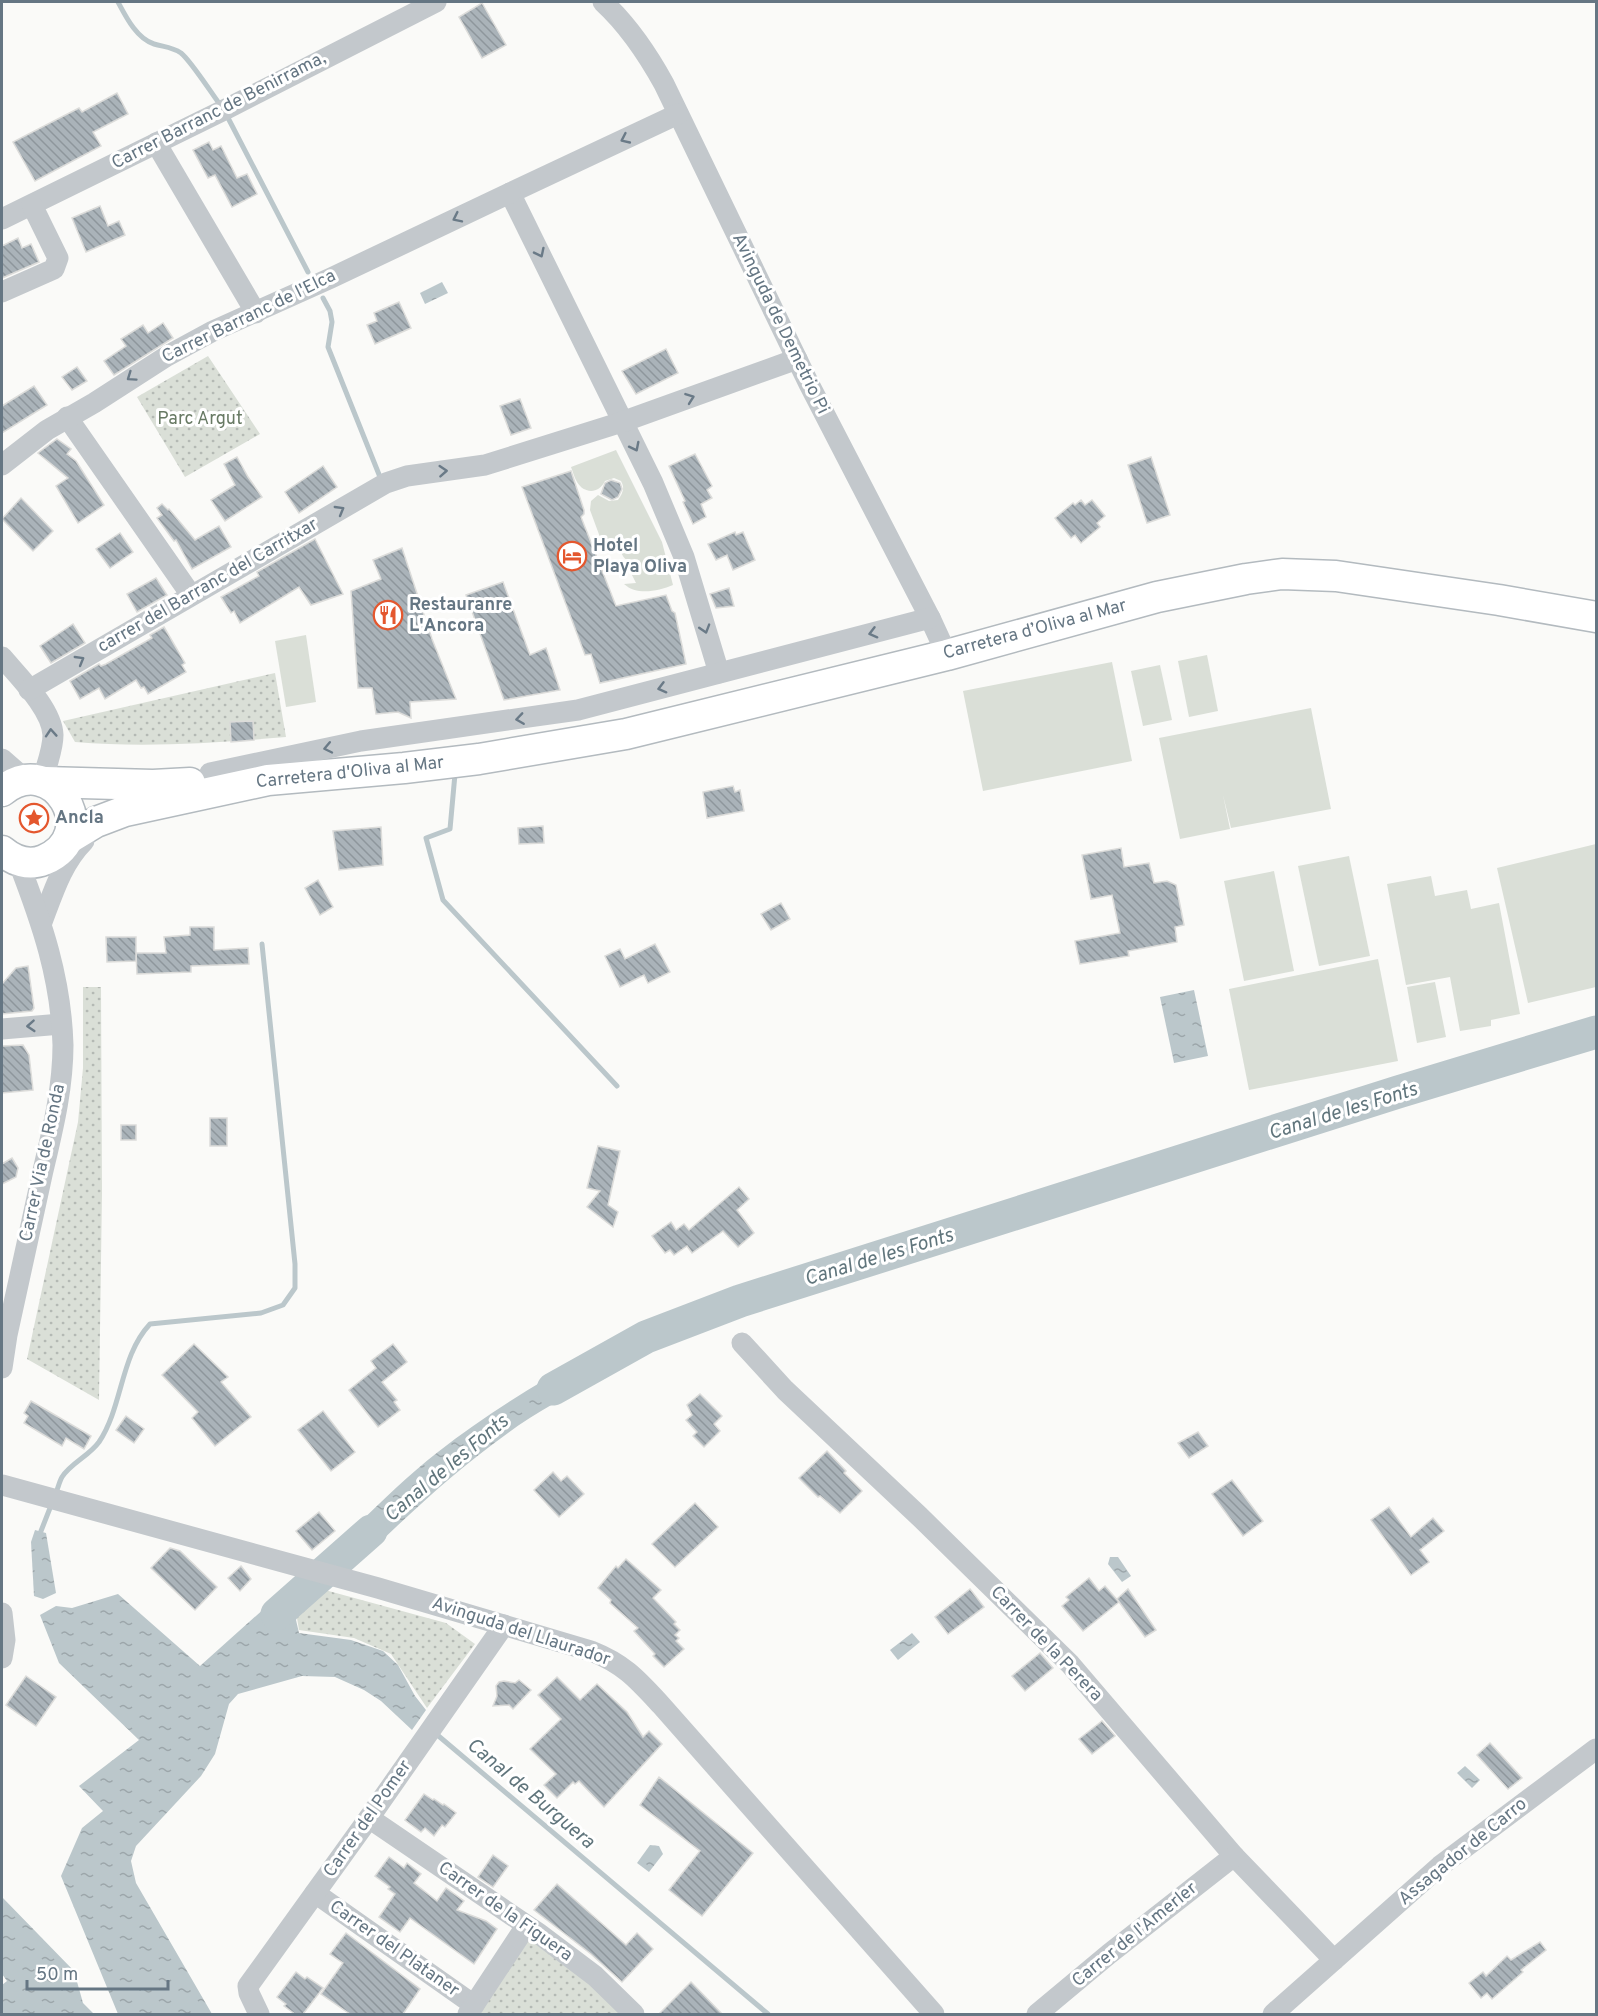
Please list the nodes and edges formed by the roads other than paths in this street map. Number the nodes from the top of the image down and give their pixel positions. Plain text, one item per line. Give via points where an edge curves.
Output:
1 (436, 2) edge
2 (603, 2) edge
3 (678, 114) junction
4 (156, 143) junction
5 (510, 193) junction
6 (32, 205) junction
7 (2, 219) edge
8 (2, 292) edge
9 (256, 313) junction
10 (797, 359) junction
11 (67, 417) junction
12 (622, 422) junction
13 (2, 465) edge
14 (192, 595) junction
15 (1596, 617) edge
16 (930, 618) junction
17 (946, 654) junction
18 (2, 657) edge
19 (719, 673) junction
20 (29, 690) junction
21 (2, 759) edge
22 (479, 759) joint
23 (210, 773) dead end
24 (268, 780) junction
25 (36, 786) edge
26 (187, 798) junction
27 (60, 848) junction
28 (10, 856) edge
29 (42, 922) junction
30 (61, 1024) junction
31 (2, 1029) edge
32 (742, 1343) dead end
33 (2, 1367) edge
34 (2, 1485) edge
35 (2, 1613) edge
36 (504, 1625) junction
37 (2, 1658) edge
38 (1596, 1749) edge
39 (369, 1818) junction
40 (1234, 1856) junction
41 (315, 1893) junction
42 (526, 1926) junction
43 (1334, 1960) junction
44 (471, 2010) edge
45 (259, 2014) edge
46 (634, 2014) edge
47 (934, 2014) edge
48 (1037, 2014) edge
49 (1274, 2014) edge

1 - 4 street, Carrer Barranc de Benirrama,
2 - 3 street, Avinguda de Demetrio Pi via 637,39
3 -> 5 street, Carrer Barranc de l'Elca
3 - 10 street, Avinguda de Demetrio Pi
4 - 6 street, Carrer Barranc de Benirrama,
4 - 9 street
5 -> 9 street, Carrer Barranc de l'Elca
5 -> 12 street
6 - 7 street, Carrer Barranc de Benirrama,
6 - 8 street via 58,263 54,269
9 -> 11 street, Carrer Barranc de l'Elca via 166,356
12 -> 10 street, carrer del Barranc del Carritxar
10 - 16 street, Avinguda de Demetrio Pi
11 - 13 street, Carrer Barranc de l'Elca
11 - 14 street
14 -> 12 street, carrer del Barranc del Carritxar via 386,483 407,476 485,465
12 -> 19 street via 684,557
20 -> 14 street, carrer del Barranc del Carritxar
15 - 17 street, Carretera d’Oliva al Mar via 1374,580 1282,574 1157,597
16 - 17 street, Avinguda de Demetrio Pi
16 -> 19 street
17 - 22 street, Carretera d’Oliva al Mar via 626,734
18 - 20 street
19 -> 23 street via 578,710 361,741
25 -> 20 street via 52,732 47,716
21 - 25 street
22 - 24 street, Carretera d'Oliva al Mar
24 - 25 street
24 - 26 street, Carretera d'Oliva al Mar
25 - 26 street, Carretera d'Oliva al Mar via 113,801
25 - 27 street via 71,816 71,827
26 - 27 street, Carretera d'Oliva al Mar via 110,816
26 - 29 street via 85,839 63,869
27 - 28 street, Carretera d'Oliva al Mar via 41,861 28,863
27 - 29 street, Carrer Via de Ronda
28 - 29 street, Carrer Via de Ronda
29 - 30 street, Carrer Via de Ronda via 54,967
30 -> 31 street
30 - 33 street, Carrer Via de Ronda via 59,1098
32 - 40 street, Carrer de la Perera via 785,1390 1070,1664
34 - 36 street, Avinguda del Llaurador
35 - 37 street
36 - 39 street, Carrer del Pomer
36 - 47 street, Avinguda del Llaurador via 612,1659 630,1673
38 - 43 street, Assagador de Carro via 1440,1866
39 - 41 street, Carrer del Pomer
39 - 42 street, Carrer de la Figuera
40 - 43 street, Carrer de la Perera
40 - 48 street, Carrer de l'Amerler
41 - 44 street, Carrer del Plataner
41 - 45 street, Carrer del Pomer via 248,1986
42 - 44 street
42 - 46 street, Carrer de la Figuera via 595,1976
43 - 49 street, Assagador de Carro

